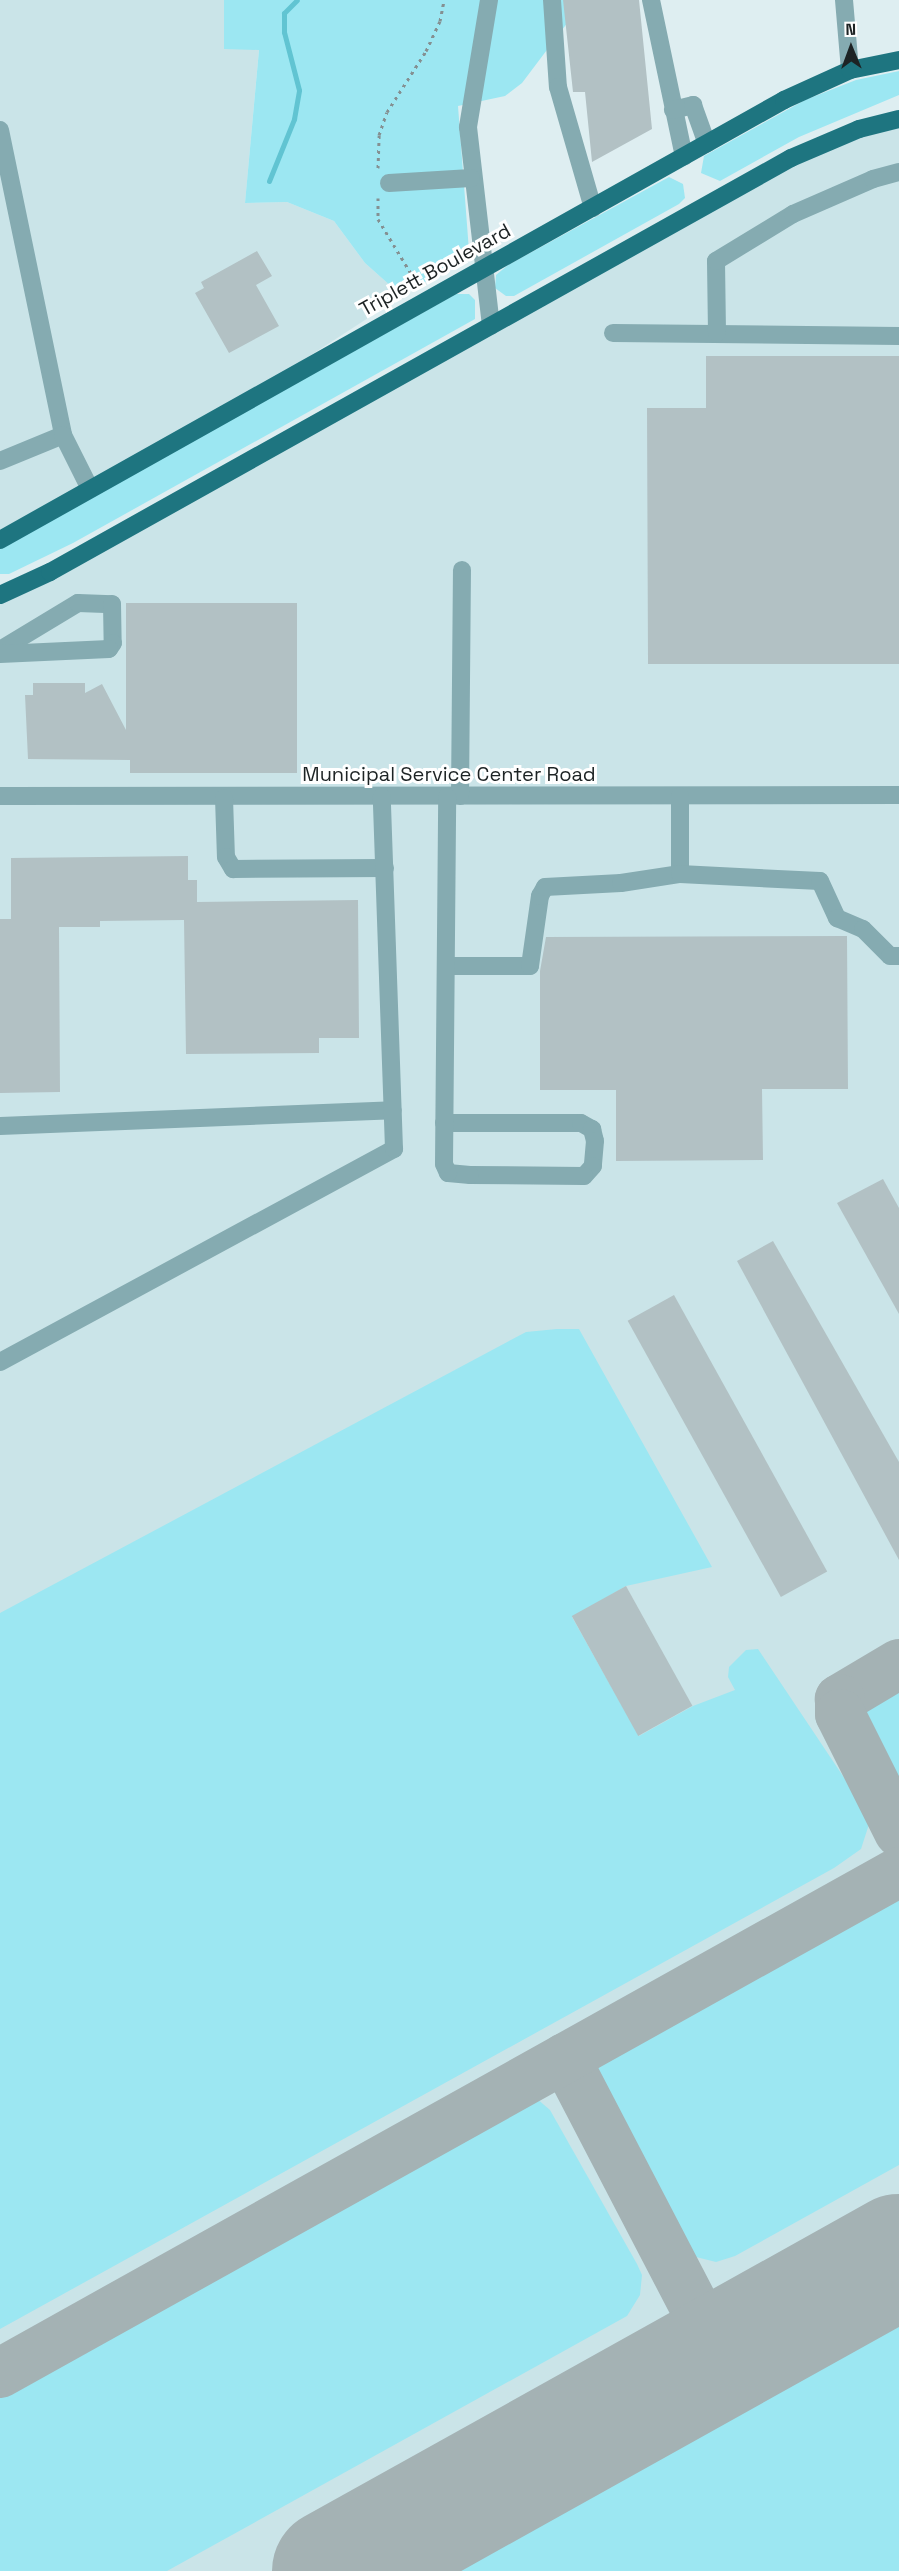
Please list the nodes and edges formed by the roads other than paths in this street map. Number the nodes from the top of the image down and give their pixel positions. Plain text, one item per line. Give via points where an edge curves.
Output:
1 (489, 0) edge
2 (552, 0) edge
3 (651, 0) edge
4 (844, 0) edge
5 (899, 60) edge
6 (850, 70) junction
7 (673, 110) junction
8 (899, 118) edge
9 (0, 129) edge
10 (707, 144) junction
11 (684, 157) junction
12 (899, 172) edge
13 (471, 178) junction
14 (382, 181) road end
15 (593, 208) junction
16 (483, 271) junction
17 (491, 326) junction
18 (613, 333) dead end
19 (717, 333) junction
20 (899, 336) edge
21 (63, 435) junction
22 (0, 461) edge
23 (90, 489) junction
24 (0, 540) edge
25 (462, 570) dead end
26 (0, 595) edge
27 (0, 652) edge
28 (899, 795) edge
29 (0, 796) edge
30 (453, 796) junction
31 (680, 796) junction
32 (382, 797) junction
33 (224, 798) junction
34 (385, 868) junction
35 (680, 874) junction
36 (899, 956) edge
37 (446, 966) junction
38 (393, 1110) junction
39 (444, 1123) junction
40 (0, 1126) edge
41 (0, 1362) edge

1 - 13 street via 470,105
2 - 15 street via 558,87
3 - 7 street
4 - 6 street
5 - 6 main road, Triplett Boulevard
6 - 10 main road, Triplett Boulevard via 784,100
7 - 10 street via 693,105
7 - 11 street
8 - 17 main road via 859,129 791,158
9 - 21 street
10 - 11 main road, Triplett Boulevard
11 - 15 main road, Triplett Boulevard
12 - 19 street via 873,179 793,214 717,261
13 - 14 street
13 - 16 street
15 - 16 main road, Triplett Boulevard
16 - 17 street
16 - 23 main road, Triplett Boulevard
17 - 26 main road via 50,572
18 - 19 street
19 - 20 street
21 - 22 street
21 - 23 street
23 - 24 main road, Triplett Boulevard
25 - 30 street
27 - 27 street via 78,603 112,604 113,643 109,649
28 - 31 street, Municipal Service Center Road
29 - 33 street, Municipal Service Center Road
30 - 31 street, Municipal Service Center Road
30 - 32 street, Municipal Service Center Road
30 - 37 street
31 - 35 street
32 - 33 street, Municipal Service Center Road
32 - 34 street
33 - 34 street via 226,857 233,869
34 - 38 street
35 - 36 street via 820,881 837,918 862,929 890,956
35 - 37 street via 621,883 545,886 540,896 530,966
37 - 39 street
38 - 40 street
38 - 41 street via 394,1149
39 - 39 street via 444,1164 448,1173 584,1176 593,1166 592,1129 581,1123

